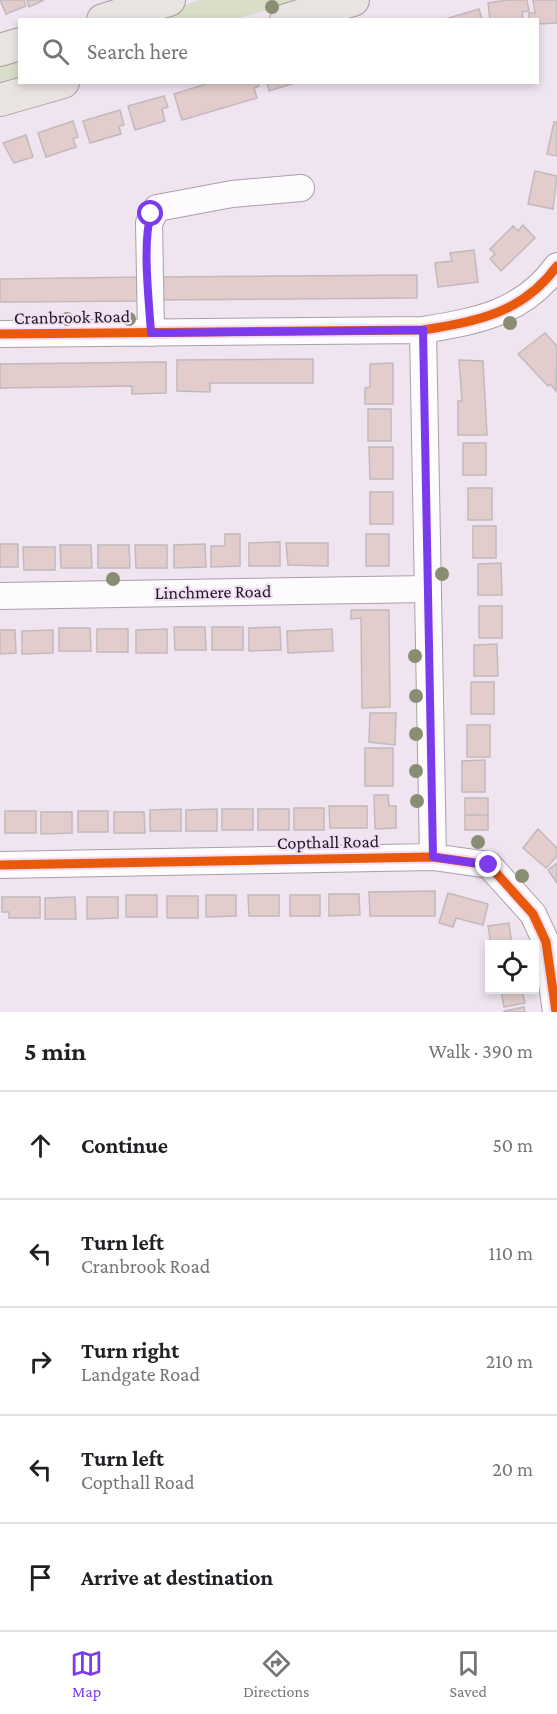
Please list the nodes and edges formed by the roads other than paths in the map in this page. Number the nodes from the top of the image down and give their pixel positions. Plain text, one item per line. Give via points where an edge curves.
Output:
1 (353, 0) edge
2 (155, 2) edge
3 (109, 18) edge
4 (293, 18) edge
5 (18, 45) edge
6 (0, 50) edge
7 (56, 84) edge
8 (0, 100) edge
9 (301, 188) dead end
10 (557, 266) edge
11 (549, 296) edge
12 (423, 330) junction
13 (151, 333) junction
14 (0, 334) edge
15 (427, 589) junction
16 (0, 596) edge
17 (433, 857) junction
18 (0, 865) edge
19 (551, 941) edge
20 (556, 1012) edge

1 - 4 main road
2 - 3 main road
5 - 6 main road
7 - 8 main road
9 - 13 street via 232,194 157,208 148,223
10 - 11 street, Cranbrook Road
11 - 12 street, Cranbrook Road via 473,322
12 - 13 street, Cranbrook Road
12 - 15 street
13 - 14 street, Cranbrook Road
15 - 16 street, Linchmere Road
15 - 17 street
17 - 18 street, Copthall Road
17 - 19 street, Copthall Road via 489,865 533,914
19 - 20 street, Copthall Road

